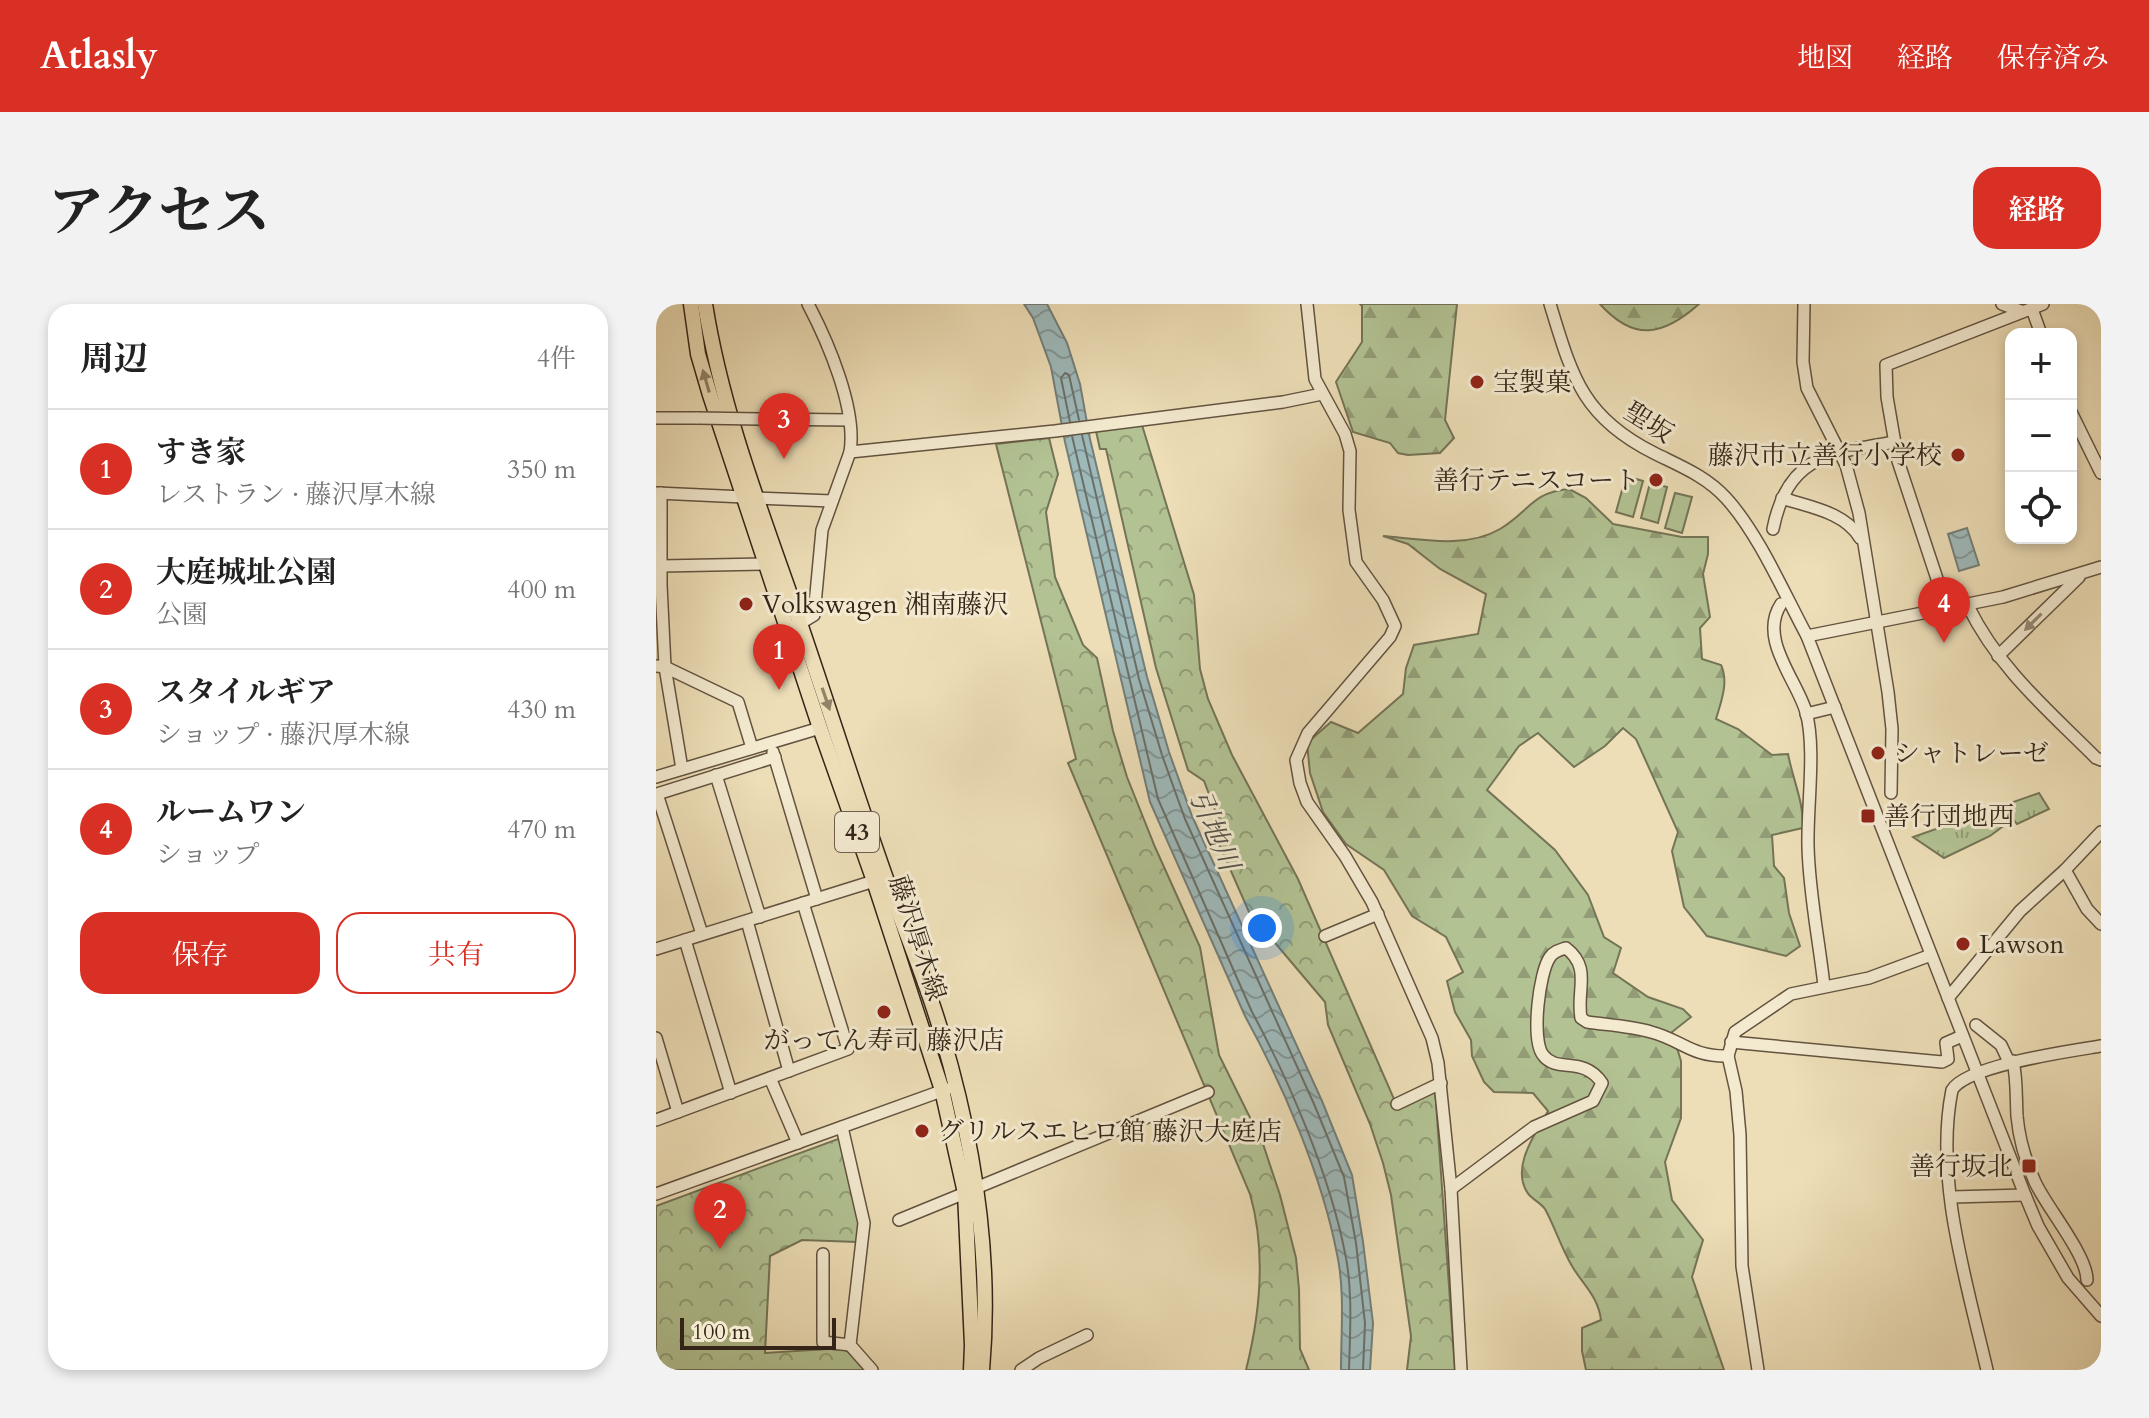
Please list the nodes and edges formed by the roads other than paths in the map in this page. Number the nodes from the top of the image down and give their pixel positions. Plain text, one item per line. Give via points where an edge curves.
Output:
1 (691, 304) edge
2 (705, 304) edge
3 (808, 304) edge
4 (1307, 304) edge
5 (1550, 304) edge
6 (1804, 304) edge
7 (2002, 304) edge
8 (2032, 308) edge
9 (2039, 328) edge
10 (1322, 394) junction
11 (656, 418) edge
12 (849, 420) junction
13 (2077, 424) edge
14 (1895, 442) junction
15 (1839, 451) junction
16 (850, 452) junction
17 (2101, 473) edge
18 (659, 493) edge
19 (750, 498) junction
20 (1782, 498) junction
21 (832, 501) junction
22 (1773, 529) dead end
23 (1865, 546) junction
24 (767, 564) junction
25 (661, 566) junction
26 (2101, 567) edge
27 (2082, 573) junction
28 (659, 585) edge
29 (1781, 604) dead end
30 (1968, 606) junction
31 (1947, 609) junction
32 (1878, 622) junction
33 (794, 627) junction
34 (1807, 636) junction
35 (1998, 656) junction
36 (660, 666) edge
37 (1835, 707) junction
38 (1806, 714) junction
39 (820, 728) junction
40 (770, 743) junction
41 (752, 748) junction
42 (775, 757) junction
43 (2101, 760) edge
44 (682, 769) junction
45 (716, 775) junction
46 (656, 777) edge
47 (1891, 793) dead end
48 (2101, 832) edge
49 (2065, 870) junction
50 (874, 881) junction
51 (817, 899) junction
52 (803, 903) junction
53 (1378, 914) junction
54 (760, 917) junction
55 (747, 921) junction
56 (2101, 924) edge
57 (702, 934) junction
58 (1325, 936) dead end
59 (685, 940) junction
60 (656, 949) edge
61 (1931, 955) junction
62 (1824, 986) junction
63 (1948, 998) junction
64 (1976, 1025) dead end
65 (1962, 1036) junction
66 (656, 1038) edge
67 (1731, 1042) junction
68 (2101, 1046) edge
69 (1728, 1056) junction
70 (2011, 1062) junction
71 (789, 1071) junction
72 (1977, 1075) junction
73 (770, 1078) junction
74 (1441, 1083) junction
75 (948, 1088) junction
76 (1208, 1092) dead end
77 (731, 1093) junction
78 (1397, 1104) dead end
79 (678, 1112) junction
80 (656, 1120) edge
81 (842, 1127) junction
82 (798, 1143) junction
83 (1451, 1189) junction
84 (971, 1190) junction
85 (656, 1194) edge
86 (2025, 1195) junction
87 (1952, 1197) junction
88 (899, 1220) dead end
89 (823, 1254) dead end
90 (2087, 1280) junction
91 (2101, 1281) edge
92 (2076, 1288) junction
93 (2101, 1316) edge
94 (1087, 1335) dead end
95 (850, 1345) junction
96 (872, 1370) edge
97 (971, 1370) edge
98 (982, 1370) edge
99 (1021, 1370) edge
100 (1461, 1370) edge
101 (1758, 1370) edge
102 (1987, 1370) edge

19 -> 1 main road, 藤沢厚木線 / 43 via 698,354
2 - 19 main road, 藤沢厚木線 / 43
3 - 12 street via 830,350
4 - 10 street via 1315,379
5 - 34 street, 聖坂 via 1575,379 1596,412 1611,427 1708,481 1728,499
6 - 15 street via 1805,379
7 - 8 street
8 - 9 street
8 - 14 street via 1886,365
10 - 16 street via 1055,431
10 - 53 street via 1350,451 1349,510 1356,562 1395,626 1308,733 1297,767 1307,802
11 - 12 street, bridge
12 - 16 street
13 - 17 street
14 - 15 street
14 - 31 street
15 - 20 street via 1813,461
15 - 23 street via 1856,497
16 - 21 street
18 - 19 street
18 - 25 street
19 - 21 street
19 - 24 main road, 藤沢厚木線 / 43
19 - 33 main road, 藤沢厚木線 / 43
20 - 22 street
20 - 23 street via 1836,515 1855,529
21 - 33 street via 818,549 814,615
23 - 32 street
24 - 25 street
24 - 33 main road, 藤沢厚木線 / 43
25 - 28 street
26 - 27 street
27 - 30 street
27 -> 35 street
28 - 36 street
29 - 38 street via 1777,650
30 - 31 street
30 - 35 street
31 - 32 street
32 - 34 street
32 - 47 street via 1892,729
33 - 39 main road, 藤沢厚木線 / 43
33 -> 75 main road, 藤沢厚木線 / 43 via 942,1034
34 - 37 street, 聖坂
35 - 43 street via 2033,699
36 - 41 street via 738,702
36 - 44 street
37 - 38 street
37 - 61 street, 聖坂
38 - 62 street via 1808,849
39 - 40 street
39 - 50 main road, 藤沢厚木線 / 43
40 - 41 street
40 - 42 street
41 - 44 street
42 - 45 street
42 - 51 street
44 - 46 street
45 - 54 street
45 - 57 street via 657,794
48 - 49 street
49 - 56 street
49 - 63 street via 2020,911
50 - 51 street
50 - 75 main road, 藤沢厚木線 / 43
51 - 52 street
52 - 54 street
52 - 71 street via 848,1049
53 - 58 street
53 - 74 street via 1432,1038
54 - 55 street
55 - 57 street
55 - 71 street
57 - 59 street
59 - 60 street
59 - 77 street
61 - 62 street via 1869,978
61 - 63 street, 聖坂
62 - 67 street via 1791,994 1749,1020
63 - 65 street, 聖坂
64 - 70 street via 2001,1045
65 - 67 street via 1946,1043 1948,1059 1942,1062
65 - 72 street, 聖坂
66 - 79 street
67 - 69 street
68 - 70 street
69 - 83 street via 1698,1054 1654,1032 1587,1022 1580,1009 1581,965 1566,948 1557,951 1549,958 1539,990 1538,1044 1552,1063 1591,1070 1602,1083 1593,1101 1534,1127
69 - 101 street via 1740,1135 1742,1266
70 - 72 street
70 - 90 street via 2025,1155
71 - 73 street
72 - 86 street, 聖坂
72 - 87 street via 1962,1079 1952,1090 1947,1150
73 - 77 street
73 - 82 street
74 - 78 street
74 - 83 street
75 - 81 street
75 - 84 main road, 藤沢厚木線 / 43
76 - 84 street
77 - 79 street
79 - 80 street
81 - 82 street
81 - 95 street via 864,1223
82 - 85 street
83 - 100 street
84 - 88 street
84 - 97 main road, 藤沢厚木線 / 43
84 - 98 main road, 藤沢厚木線 / 43 via 981,1237
86 - 87 street
86 - 92 street, 聖坂
87 - 102 street
89 - 95 street via 823,1342
90 - 91 street
90 - 92 street
92 - 93 street, 聖坂
94 - 99 street
95 - 96 street

